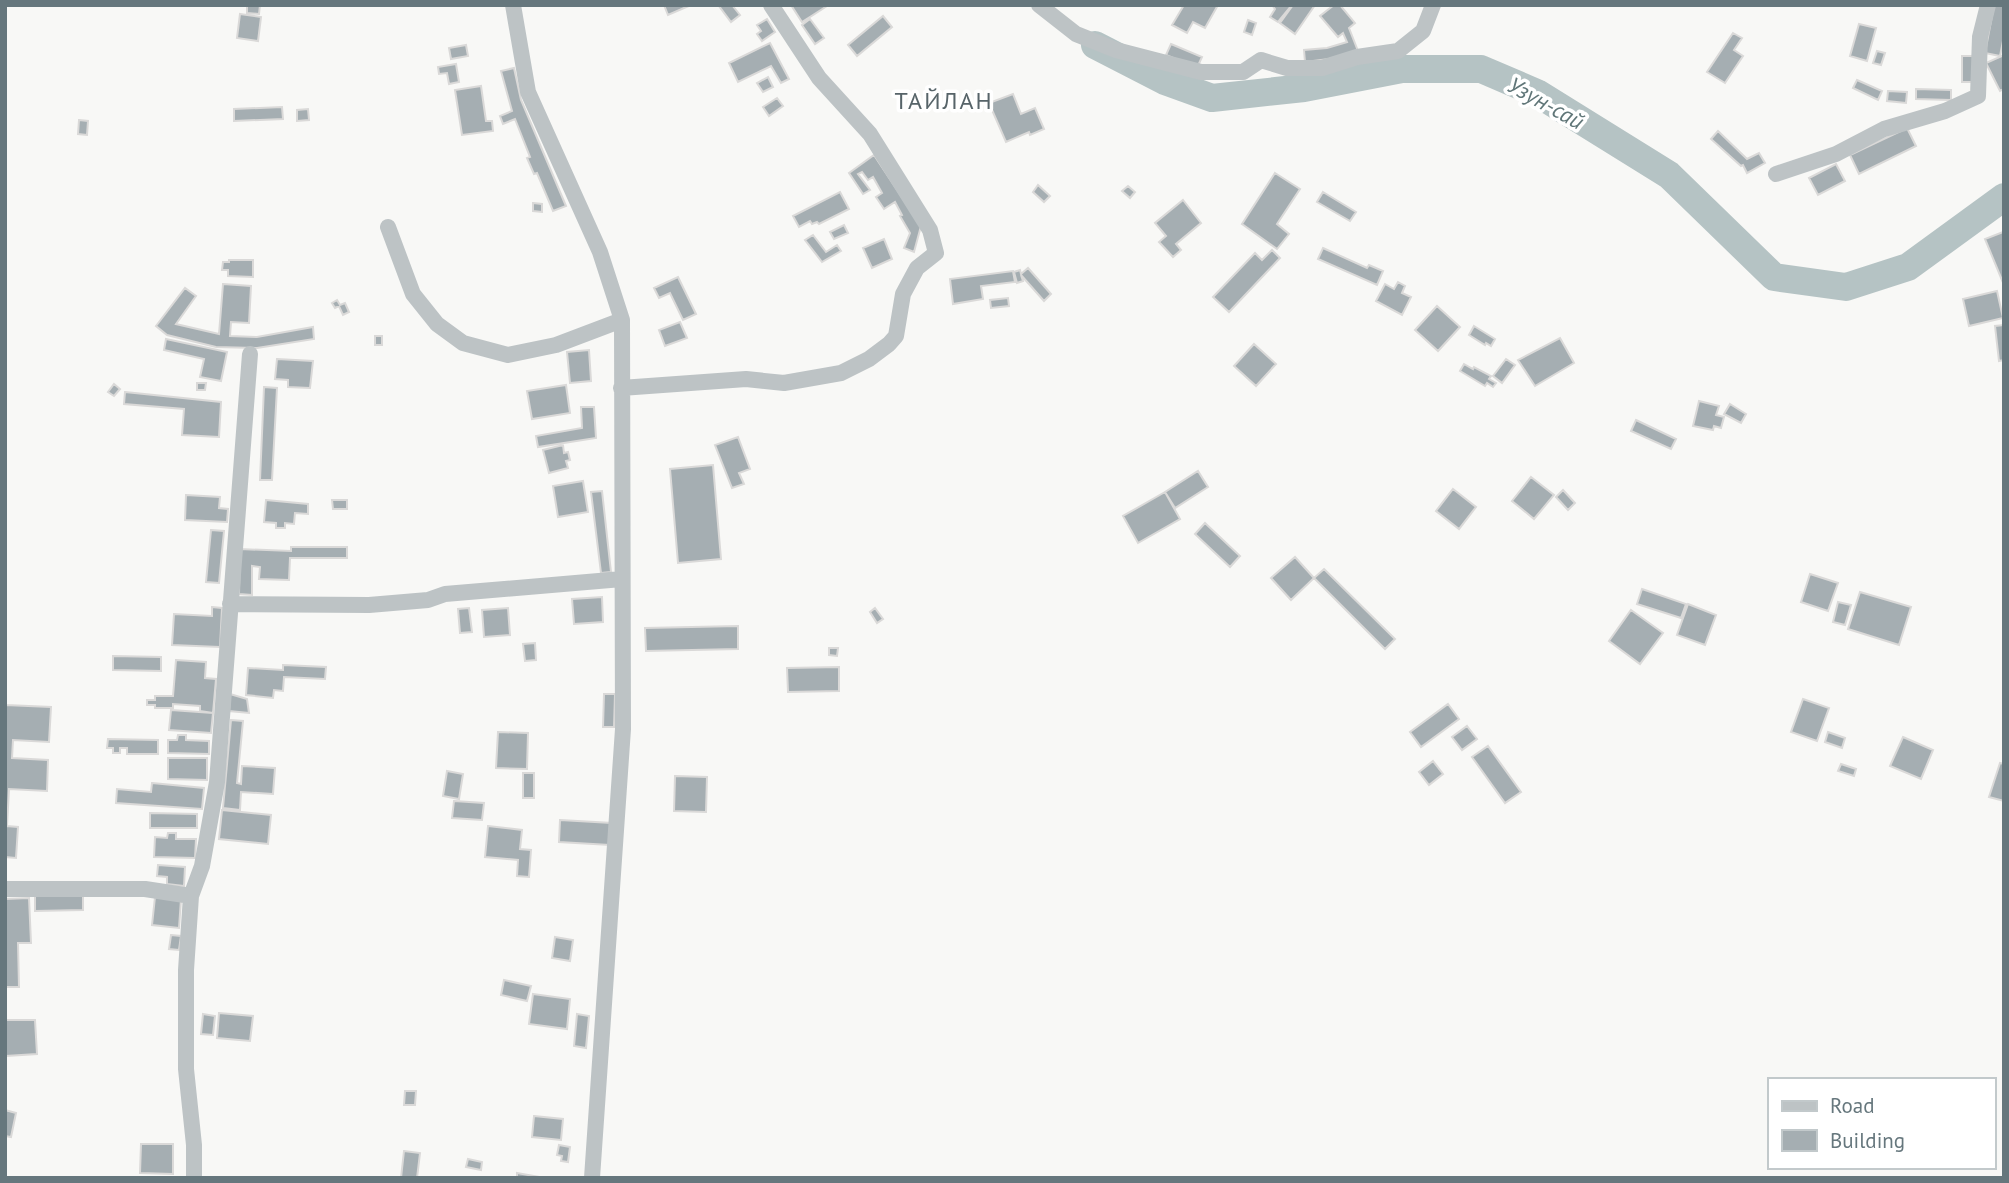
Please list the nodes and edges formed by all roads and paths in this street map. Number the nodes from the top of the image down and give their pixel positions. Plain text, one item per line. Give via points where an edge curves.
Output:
1 (513, 5) edge
2 (771, 5) edge
3 (1039, 5) edge
4 (1433, 5) edge
5 (1988, 5) edge
6 (1776, 174) dead end
7 (388, 227) dead end
8 (622, 320) junction
9 (250, 354) dead end
10 (621, 388) junction
11 (622, 579) junction
12 (230, 604) junction
13 (5, 889) edge
14 (191, 895) junction
15 (194, 1178) edge
16 (592, 1178) edge

1 - 8 street via 528,92 600,253
2 - 10 street via 819,78 870,134 930,230 936,253 917,268 903,294 896,336 869,359 841,373 784,383 746,379
3 - 4 street via 1076,34 1116,50 1201,72 1243,72 1261,60 1287,68 1322,68 1398,51 1423,31
5 - 6 street via 1980,37 1978,96 1884,129 1836,155
7 - 8 street via 413,294 437,324 463,343 508,355 556,345
8 - 10 street
9 - 12 street
10 - 11 street
11 - 12 street via 369,605
11 - 16 street via 623,729
12 - 14 street via 217,782 202,866
13 - 14 street via 145,889
14 - 15 street via 186,1069

